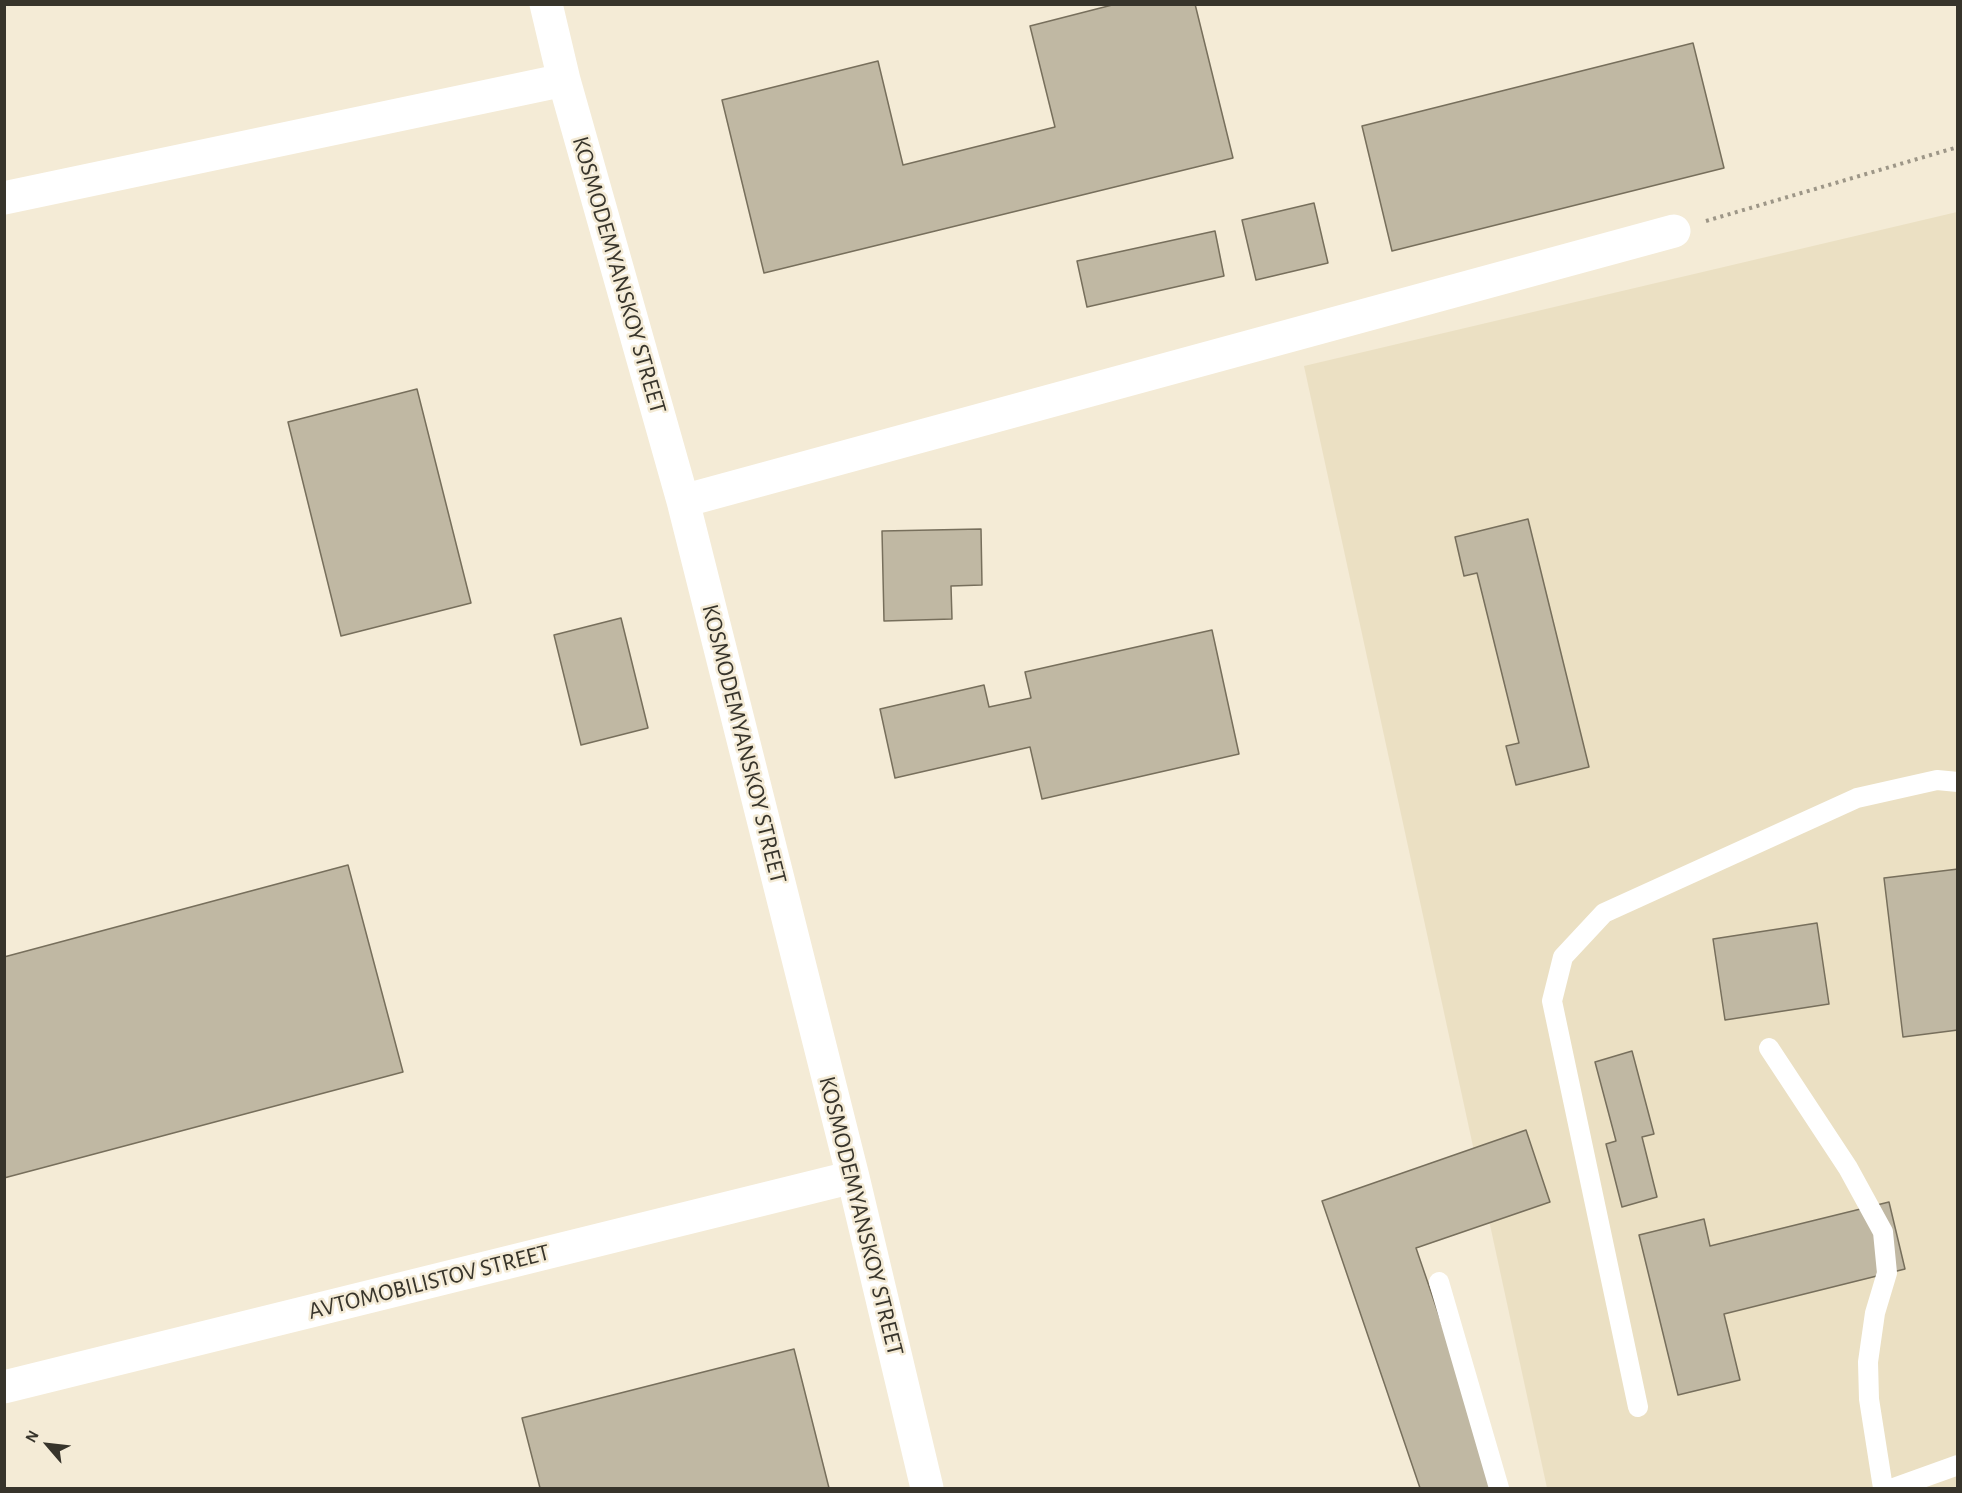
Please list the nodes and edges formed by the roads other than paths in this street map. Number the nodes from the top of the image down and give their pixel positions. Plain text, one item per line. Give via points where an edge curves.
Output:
1 (546, 4) edge
2 (564, 80) junction
3 (4, 198) edge
4 (1674, 231) road end
5 (683, 501) junction
6 (1958, 782) edge
7 (1769, 1048) dead end
8 (853, 1177) junction
9 (1438, 1282) dead end
10 (4, 1387) edge
11 (1638, 1407) dead end
12 (1958, 1465) edge
13 (927, 1488) edge
14 (1499, 1488) edge
15 (1883, 1488) edge
16 (1894, 1488) edge

1 - 2 street, KOSMODEMYANSKOY STREET
2 - 3 street
2 - 5 street, KOSMODEMYANSKOY STREET
4 - 5 street
5 - 8 street, KOSMODEMYANSKOY STREET
6 - 11 lane via 1937,780 1857,798 1604,913 1563,957 1552,1001
7 - 15 lane via 1848,1168 1883,1232 1887,1273 1875,1312 1868,1362 1869,1399
8 - 10 street, AVTOMOBILISTOV STREET
8 - 13 street, KOSMODEMYANSKOY STREET
9 - 14 lane
12 - 16 lane

